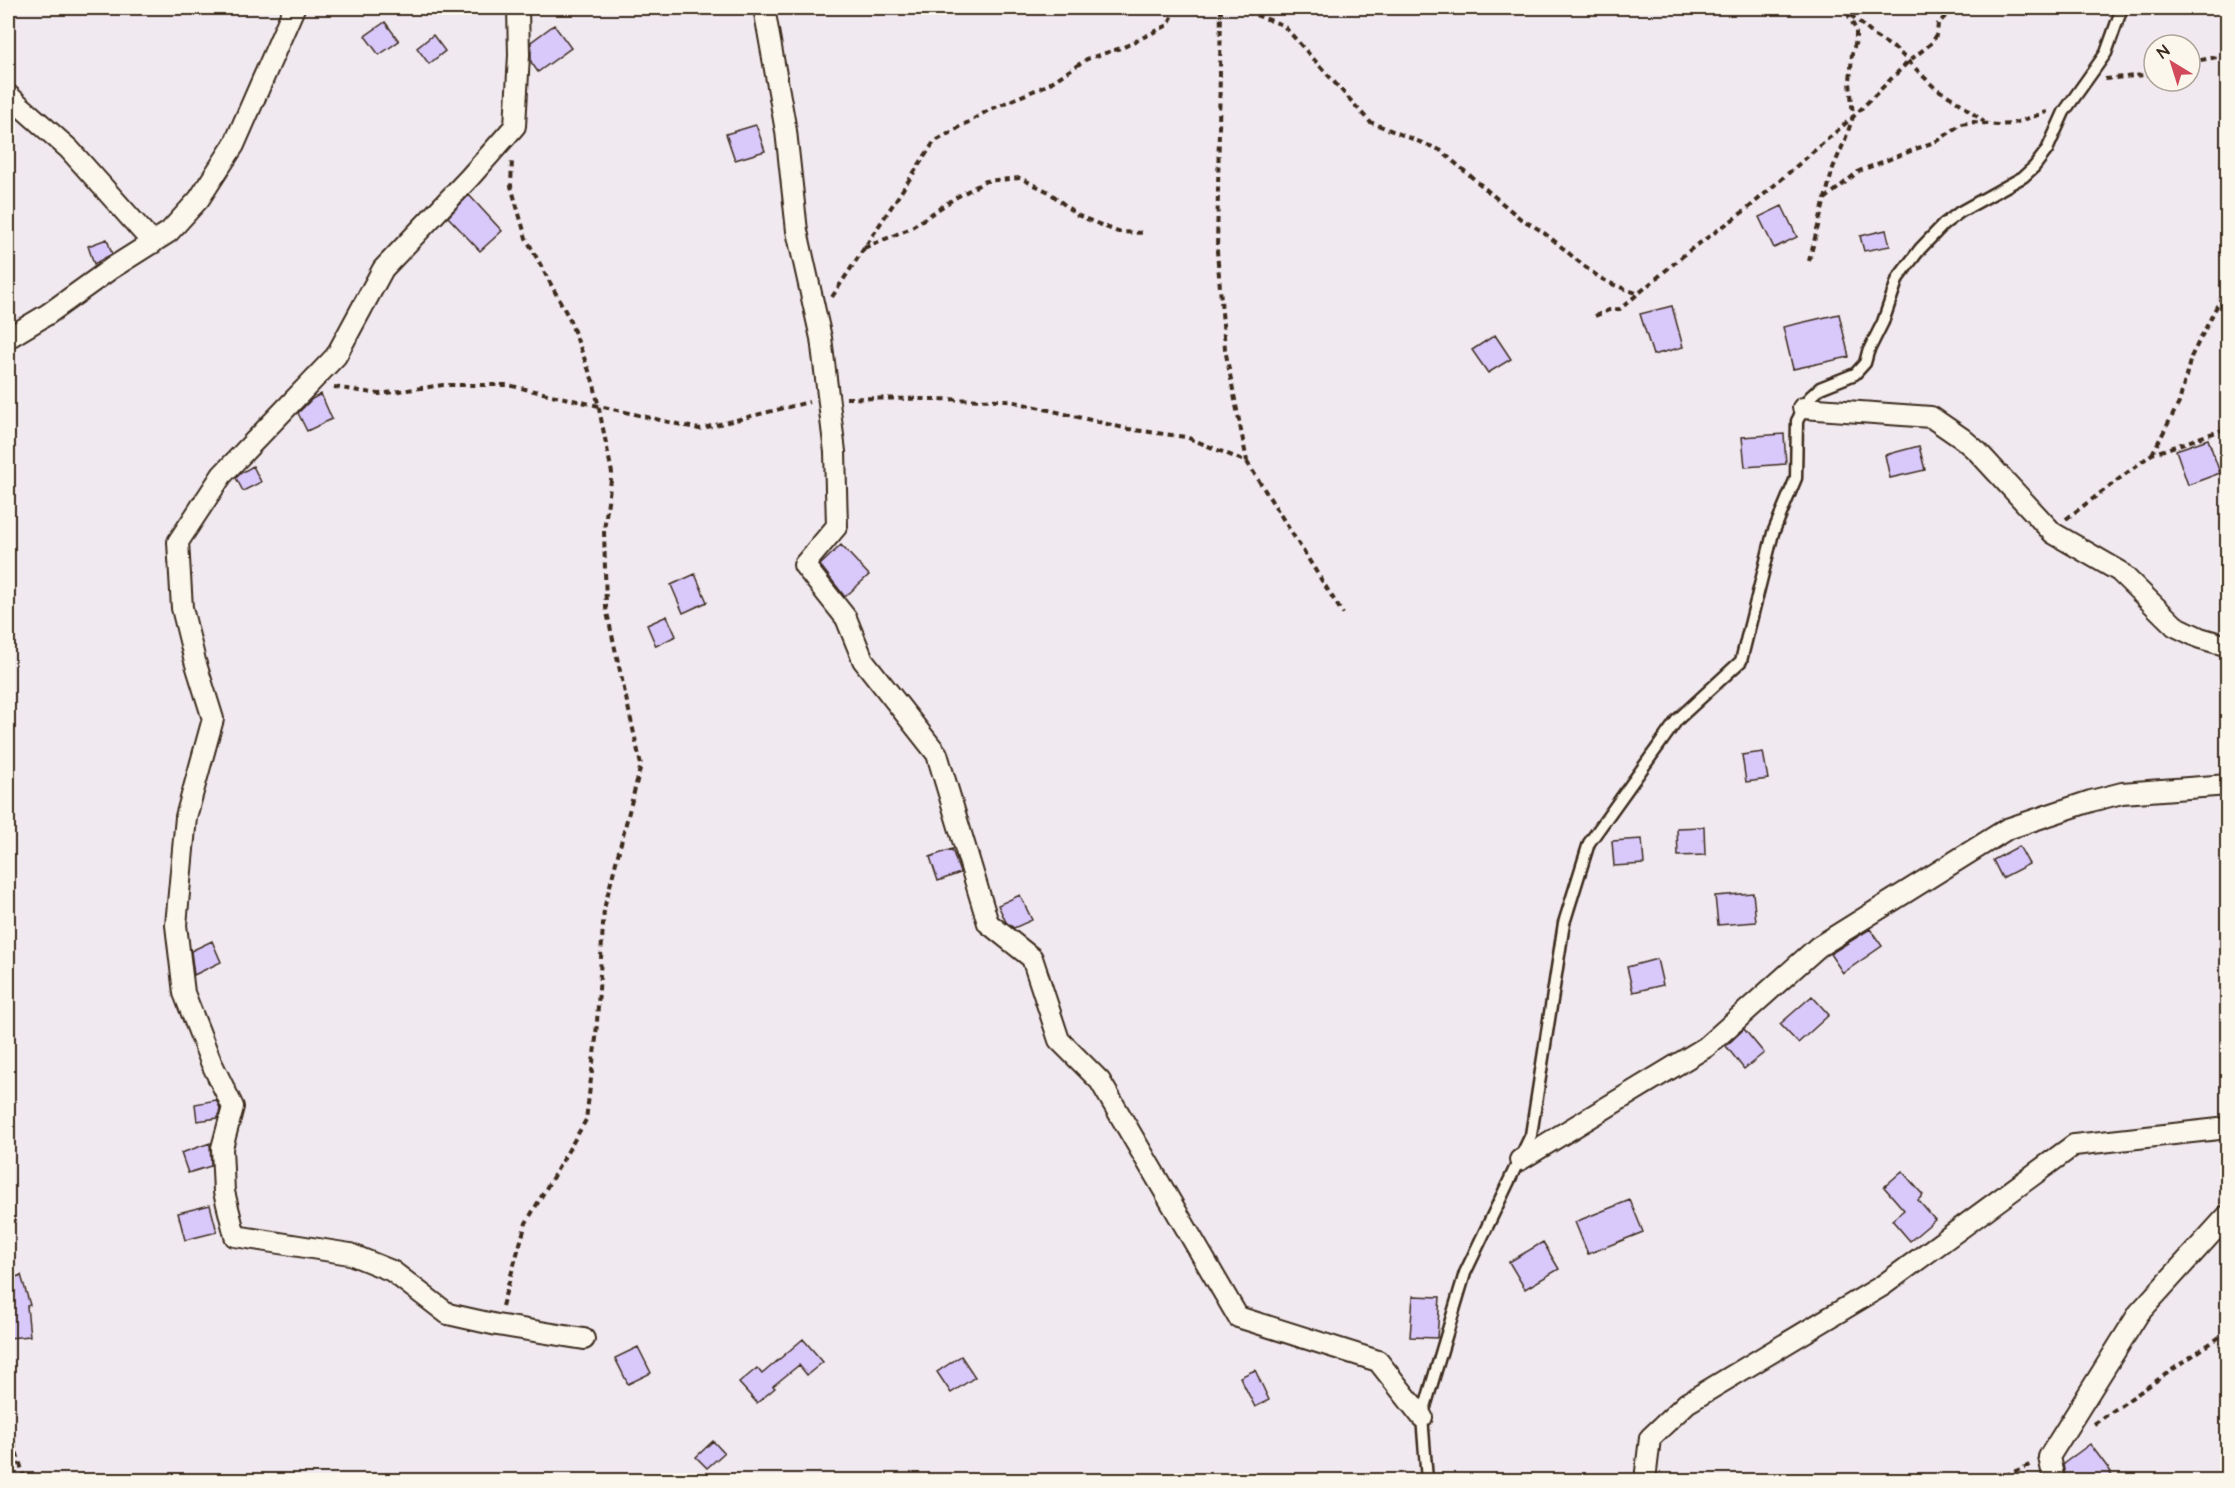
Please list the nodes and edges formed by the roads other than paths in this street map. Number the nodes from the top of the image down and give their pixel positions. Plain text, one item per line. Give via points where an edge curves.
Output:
1 (294, 8) edge
2 (518, 8) edge
3 (764, 8) edge
4 (2122, 8) edge
5 (8, 95) edge
6 (153, 243) junction
7 (8, 338) edge
8 (1803, 408) junction
9 (2228, 646) edge
10 (2228, 785) edge
11 (2228, 1128) edge
12 (1520, 1160) junction
13 (2228, 1215) edge
14 (584, 1339) dead end
15 (1422, 1417) junction
16 (1427, 1480) edge
17 (1645, 1480) edge
18 (2054, 1480) edge

1 - 6 street via 234,145 199,199 169,232
2 - 14 street via 515,126 383,269 336,356 222,475 178,542 182,608 213,719 186,817 176,925 184,993 233,1107 222,1148 224,1192 235,1236 350,1254 392,1271 448,1314
3 - 15 street via 835,452 837,526 804,565 846,618 863,660 937,754 988,924 1032,958 1059,1040 1100,1081 1238,1317 1378,1361
4 - 8 lane via 2106,53 2064,112 2047,150 2034,167 1960,212 1920,249 1898,278 1865,363 1855,374 1820,388
5 - 6 street via 69,149
6 - 7 street
8 - 9 street via 1931,417 1978,452 2053,533 2119,571 2175,626
8 - 12 lane via 1797,421 1796,478 1773,533 1741,661 1677,720 1589,843 1564,923 1531,1136
10 - 12 street via 2122,793 2007,829 1818,947 1706,1047
11 - 17 street via 2074,1145 1882,1286 1687,1403 1650,1438
12 - 15 lane via 1465,1273
13 - 18 street via 2139,1313 2049,1457
15 - 16 lane

